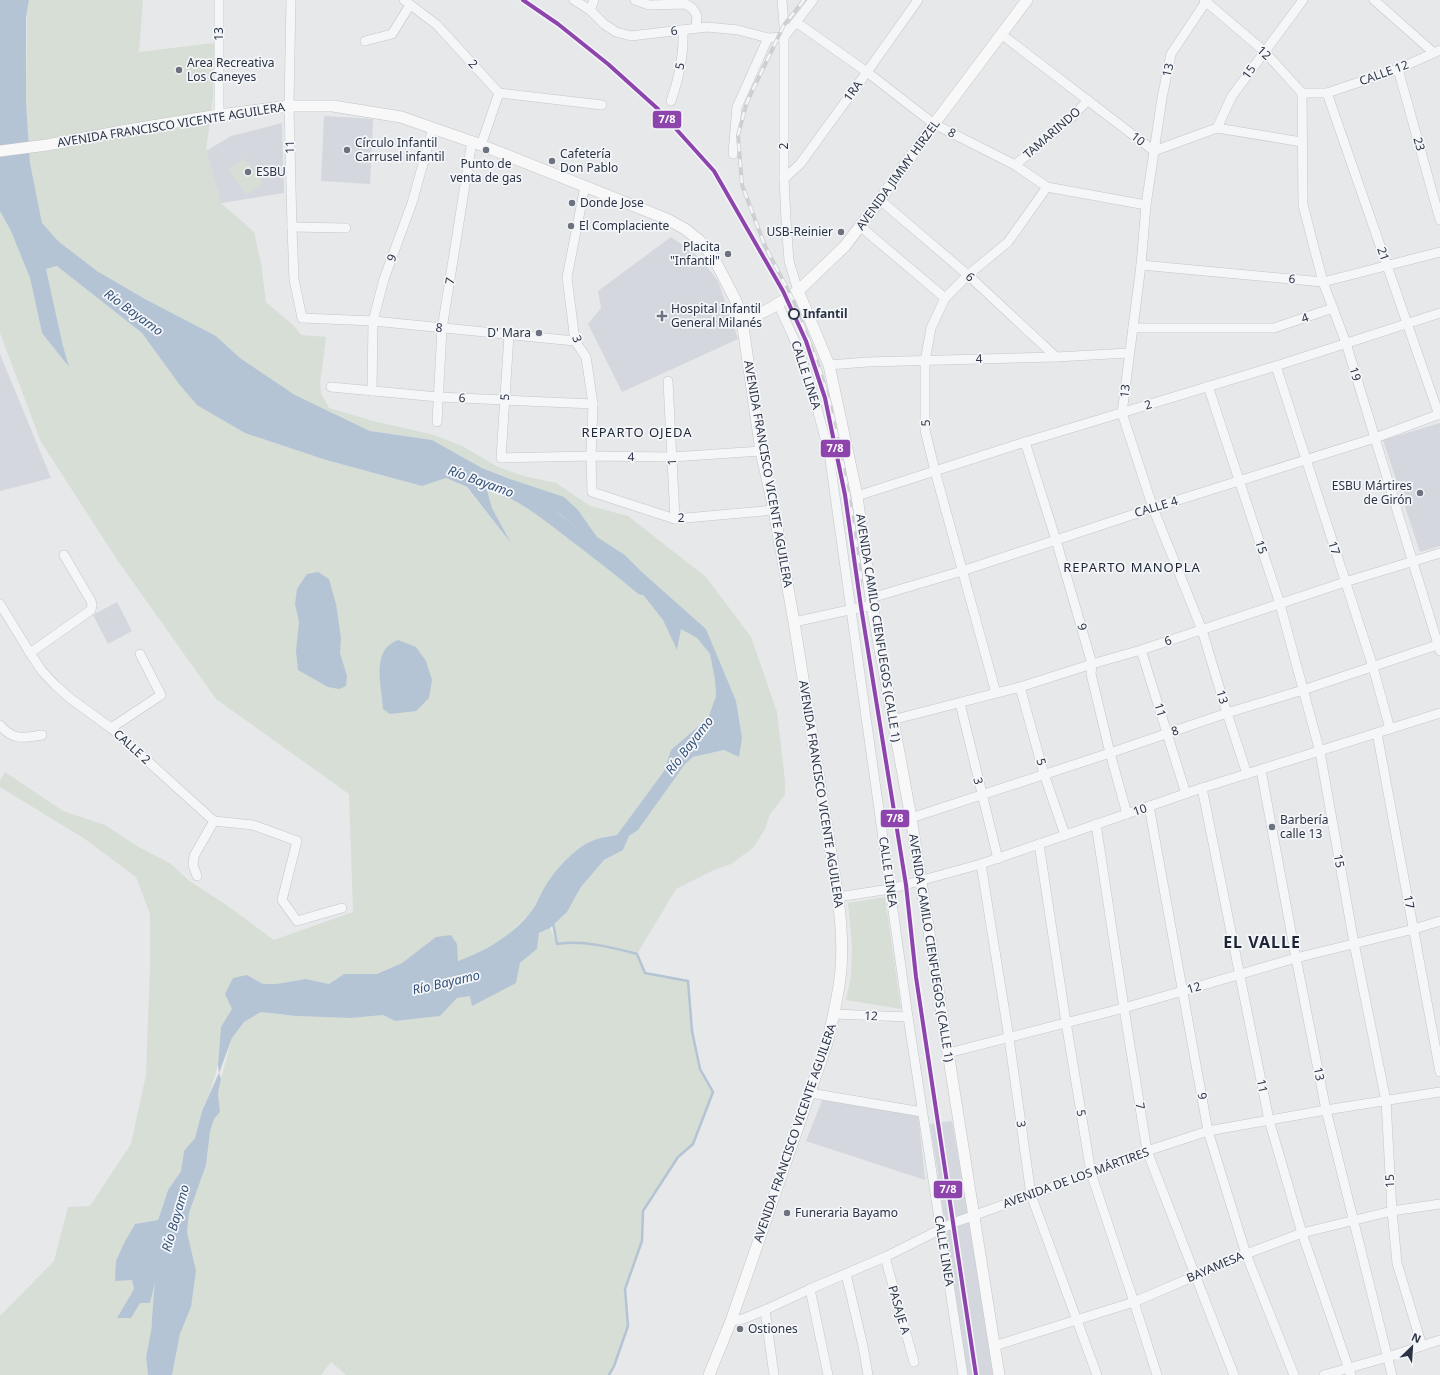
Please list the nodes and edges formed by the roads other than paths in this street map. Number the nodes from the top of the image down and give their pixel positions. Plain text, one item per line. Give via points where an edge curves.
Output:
1 (219, 0) edge
2 (291, 0) edge
3 (574, 0) edge
4 (594, 0) edge
5 (634, 0) edge
6 (782, 0) edge
7 (813, 0) edge
8 (918, 0) edge
9 (1205, 0) edge
10 (1303, 0) edge
11 (1374, 0) edge
12 (407, 3) edge
13 (1022, 3) edge
14 (590, 10) junction
15 (796, 22) junction
16 (696, 28) junction
17 (683, 30) junction
18 (1001, 34) junction
19 (784, 37) junction
20 (768, 38) junction
21 (365, 41) dead end
22 (1264, 52) junction
23 (1437, 52) edge
24 (1398, 69) junction
25 (867, 72) junction
26 (499, 92) junction
27 (1302, 93) junction
28 (1327, 93) junction
29 (1088, 100) junction
30 (671, 101) dead end
31 (602, 105) dead end
32 (289, 106) junction
33 (219, 115) junction
34 (934, 124) junction
35 (433, 128) junction
36 (1218, 128) junction
37 (1302, 142) junction
38 (477, 143) junction
39 (0, 151) edge
40 (1154, 151) junction
41 (733, 154) dead end
42 (1015, 165) junction
43 (784, 179) junction
44 (585, 186) junction
45 (1047, 187) junction
46 (880, 200) junction
47 (1146, 205) junction
48 (1440, 220) edge
49 (292, 227) junction
50 (861, 227) junction
51 (346, 228) dead end
52 (1440, 252) edge
53 (1141, 265) junction
54 (1387, 266) junction
55 (968, 275) junction
56 (1324, 282) junction
57 (798, 291) junction
58 (732, 294) junction
59 (945, 298) junction
60 (774, 306) junction
61 (1333, 308) junction
62 (1440, 313) edge
63 (302, 318) joint
64 (742, 320) junction
65 (373, 321) junction
66 (1408, 323) junction
67 (1133, 328) junction
68 (442, 329) junction
69 (509, 335) junction
70 (575, 341) junction
71 (1346, 344) junction
72 (1129, 354) junction
73 (1056, 357) junction
74 (925, 361) junction
75 (829, 365) junction
76 (1276, 366) junction
77 (668, 381) dead end
78 (1208, 386) junction
79 (331, 387) dead end
80 (372, 391) junction
81 (438, 398) junction
82 (505, 400) junction
83 (593, 404) junction
84 (1122, 413) junction
85 (1440, 414) edge
86 (437, 422) dead end
87 (1375, 438) junction
88 (1025, 442) junction
89 (761, 451) junction
90 (591, 456) junction
91 (672, 457) junction
92 (501, 458) joint
93 (1306, 459) junction
94 (935, 471) junction
95 (1239, 482) junction
96 (592, 492) joint
97 (857, 496) junction
98 (1152, 508) junction
99 (774, 510) junction
100 (675, 519) junction
101 (1056, 540) junction
102 (1440, 553) edge
103 (64, 555) dead end
104 (1412, 562) junction
105 (962, 571) junction
106 (1345, 582) junction
107 (871, 601) junction
108 (0, 604) edge
109 (1280, 604) junction
110 (852, 609) junction
111 (794, 622) junction
112 (1202, 630) junction
113 (1439, 647) edge
114 (1141, 650) junction
115 (30, 653) junction
116 (140, 654) dead end
117 (1092, 664) junction
118 (1373, 668) junction
119 (1020, 687) junction
120 (1304, 690) junction
121 (996, 694) junction
122 (960, 703) junction
123 (1227, 713) junction
124 (1440, 714) edge
125 (892, 720) junction
126 (0, 726) edge
127 (111, 728) junction
128 (1390, 729) junction
129 (1377, 733) junction
130 (1167, 734) junction
131 (42, 735) dead end
132 (1320, 752) junction
133 (1110, 754) junction
134 (1261, 770) junction
135 (1044, 774) junction
136 (1248, 774) junction
137 (1202, 788) junction
138 (1186, 794) junction
139 (982, 796) junction
140 (1149, 806) junction
141 (1127, 814) junction
142 (911, 818) junction
143 (214, 821) junction
144 (1096, 824) junction
145 (1065, 835) junction
146 (1039, 844) junction
147 (998, 858) junction
148 (981, 864) junction
149 (197, 876) dead end
150 (921, 882) junction
151 (890, 889) junction
152 (838, 897) junction
153 (342, 908) dead end
154 (1440, 921) edge
155 (1414, 929) junction
156 (1354, 943) junction
157 (1296, 958) junction
158 (1239, 974) junction
159 (1182, 992) junction
160 (1124, 1008) junction
161 (834, 1014) junction
162 (908, 1017) junction
163 (1066, 1022) junction
164 (1009, 1038) junction
165 (948, 1053) junction
166 (1440, 1072) edge
167 (1440, 1092) edge
168 (810, 1093) junction
169 (1386, 1101) junction
170 (1326, 1110) junction
171 (922, 1112) junction
172 (1269, 1120) junction
173 (1208, 1131) junction
174 (1147, 1151) junction
175 (1091, 1173) junction
176 (1032, 1195) junction
177 (1440, 1204) edge
178 (1392, 1211) junction
179 (974, 1216) junction
180 (1353, 1220) junction
181 (940, 1229) junction
182 (1302, 1233) junction
183 (1246, 1254) junction
184 (884, 1257) junction
185 (846, 1274) junction
186 (1196, 1275) junction
187 (810, 1289) junction
188 (1134, 1302) junction
189 (765, 1310) junction
190 (731, 1321) junction
191 (1078, 1321) junction
192 (1440, 1340) edge
193 (994, 1346) junction
194 (1422, 1346) junction
195 (1388, 1357) junction
196 (914, 1362) dead end
197 (1350, 1371) edge
198 (709, 1375) edge
199 (774, 1375) edge
200 (828, 1375) edge
201 (868, 1375) edge
202 (963, 1375) edge
203 (999, 1375) edge
204 (1097, 1375) edge
205 (1157, 1375) edge
206 (1234, 1375) edge
207 (1294, 1375) edge
208 (1324, 1375) edge
209 (1392, 1375) edge

1 - 33 street, 13
2 - 32 street, 11
3 - 14 street, 6
4 - 14 street
5 - 16 street via 648,5 686,4 697,16
6 - 19 street, 2
7 - 15 street
8 - 25 street, 1RA
9 - 22 street, 12
9 - 40 street, 13 via 1172,54
10 - 22 street, 15
11 - 23 street
12 - 21 street via 392,34
12 - 26 street, 2 via 437,25
13 - 18 main road, AVENIDA JIMMY HIRZEL
14 - 17 street, 6 via 616,32 632,36
15 - 19 street
15 - 25 street, 8
16 - 17 street, 6
16 - 20 street, 6 via 738,30
17 - 30 street, 5 via 682,62
18 - 29 street, 10
18 - 34 main road, AVENIDA JIMMY HIRZEL
19 - 20 street, 6
19 - 43 street, 2
20 - 41 street via 737,107
22 - 27 street, 12
22 - 36 street, 15 via 1232,96
23 - 24 street, CALLE 12
24 - 28 street, CALLE 12
24 - 48 street, 23
25 - 34 street, 8
25 - 43 street, 1RA via 800,164
26 - 31 street
26 - 38 street, 7
27 - 28 street
27 - 37 street, 19
28 - 54 street, 21
29 - 40 street, 10
29 - 42 street, TAMARINDO via 1070,119
32 - 33 main road, AVENIDA FRANCISCO VICENTE AGUILERA
32 - 35 main road, AVENIDA FRANCISCO VICENTE AGUILERA via 334,106 401,117
32 - 49 street, 11
33 - 39 main road, AVENIDA FRANCISCO VICENTE AGUILERA
34 - 42 street, 8
34 - 46 main road, AVENIDA JIMMY HIRZEL
35 - 38 main road, AVENIDA FRANCISCO VICENTE AGUILERA
35 - 65 street, 9 via 412,203 384,279
36 - 37 street, 10
36 - 40 street, 10
37 - 56 street, 19 via 1303,205
38 - 44 main road, AVENIDA FRANCISCO VICENTE AGUILERA
38 - 68 street, 7
40 - 47 street, 13
42 - 45 street, 8
43 - 57 street, 2 via 789,261
44 - 58 main road, AVENIDA FRANCISCO VICENTE AGUILERA via 637,206 685,229 699,240 713,257
44 - 70 street, 3 via 567,276
45 - 47 street, 8
45 - 55 street, 5 via 1008,242
46 - 50 main road, AVENIDA JIMMY HIRZEL
46 - 55 street, 6
47 - 53 street, 13
49 - 51 street
49 - 63 street, 11 via 294,279
50 - 57 main road, AVENIDA JIMMY HIRZEL
50 - 59 street
52 - 54 street, 6
53 - 56 street, 6
53 - 67 street, 13
54 - 56 street, 6
54 - 66 street, 21
55 - 59 street, 5
55 - 73 street, 6
56 - 61 street, 19
57 - 60 main road, AVENIDA JIMMY HIRZEL
57 - 75 main road, AVENIDA CAMILO CIENFUEGOS (CALLE 1)
58 - 60 main road via 743,307 754,312
58 - 64 main road, AVENIDA FRANCISCO VICENTE AGUILERA
59 - 74 street, 5 via 930,328
60 - 64 main road, AVENIDA JIMMY HIRZEL
60 - 110 street, CALLE LINEA via 794,339 809,378 829,452
61 - 67 street, 4 via 1274,328
61 - 71 street, 19
62 - 66 street, 2
63 - 65 street, 8
64 - 89 main road, AVENIDA FRANCISCO VICENTE AGUILERA
65 - 68 street, 8
65 - 80 street, 9
66 - 71 street, 2
66 - 85 street, 21
67 - 72 street, 13
68 - 69 street, 8
68 - 81 street, 7
69 - 70 street, 8
69 - 82 street, 5
70 - 83 street, 3 via 586,357
71 - 76 street, 2
71 - 87 street, 19
72 - 73 street, 4
72 - 84 street, 13
73 - 74 street, 4
74 - 75 street, 4
74 - 94 street, 5 via 926,430
75 - 97 main road, AVENIDA CAMILO CIENFUEGOS (CALLE 1)
76 - 78 street, 2
76 - 93 street, 17
77 - 91 street, 1
78 - 84 street, 2
78 - 95 street, 15
79 - 80 street, 6
80 - 81 street, 6
81 - 82 street, 6
81 - 86 street, 7
82 - 83 street, 6
82 - 92 street, 5
83 - 90 street, 3
84 - 88 street, 2
84 - 98 street, 13
85 - 87 street, CALLE 4
87 - 93 street, CALLE 4
87 - 104 street, 19
88 - 94 street, 2
88 - 101 street, 9
89 - 91 street, 4
89 - 99 main road, AVENIDA FRANCISCO VICENTE AGUILERA
90 - 91 street, 4
90 - 92 street, 4
90 - 96 street, 3
91 - 100 street, 1
93 - 95 street, CALLE 4
93 - 106 street, 17
94 - 97 street, 2
94 - 105 street, 5
95 - 98 street, CALLE 4
95 - 109 street, 15
96 - 100 street, 2
97 - 107 main road, AVENIDA CAMILO CIENFUEGOS (CALLE 1)
98 - 101 street, CALLE 4
98 - 112 street, 13
99 - 100 street, 2
99 - 111 main road, AVENIDA FRANCISCO VICENTE AGUILERA
101 - 105 street, CALLE 4
101 - 117 street, 9
102 - 104 street, 6
103 - 115 street via 91,600 91,610
104 - 106 street, 6
104 - 113 street, 19
105 - 107 street, CALLE 4
105 - 121 street, 5
106 - 109 street, 6
106 - 118 street, 17
107 - 110 street, CALLE 4
107 - 125 main road, AVENIDA CAMILO CIENFUEGOS (CALLE 1)
108 - 115 street, CALLE 2
109 - 112 street, 6
109 - 120 street, 15
110 - 111 street, CALLE 4
110 - 151 street, CALLE LINEA
111 - 152 main road, AVENIDA FRANCISCO VICENTE AGUILERA
112 - 114 street, 6
112 - 123 street, 13
113 - 118 street, 8
114 - 117 street, 6
114 - 130 street, 11
115 - 127 street, CALLE 2 via 55,685
116 - 127 street via 161,695
117 - 119 street, 6
117 - 133 street, 9 via 1091,674
118 - 120 street, 8
118 - 128 street, 17
119 - 121 street, 6
119 - 135 street, 5
120 - 123 street, 8
120 - 132 street, 15
121 - 122 street, 6
122 - 125 street, 6
122 - 139 street, 3
123 - 130 street, 8
123 - 136 street, 13
124 - 128 street, 10
125 - 142 main road, AVENIDA CAMILO CIENFUEGOS (CALLE 1)
126 - 131 street via 13,736 22,738
127 - 143 street, CALLE 2
128 - 129 street, 10
129 - 132 street, 10
129 - 155 street, 17
130 - 133 street, 8
130 - 138 street, 11
132 - 134 street, 10
132 - 156 street, 15
133 - 135 street, 8
133 - 141 street, 9
134 - 136 street, 10
134 - 157 street, 13
135 - 139 street, 8
135 - 145 street, 5
136 - 137 street, 10
137 - 138 street, 10
137 - 158 street, 11
138 - 140 street, 10
139 - 142 street, 8
139 - 147 street, 3
140 - 141 street, 10
140 - 159 street, 9
141 - 144 street, 10
142 - 150 main road, AVENIDA CAMILO CIENFUEGOS (CALLE 1)
143 - 149 street via 194,856 193,865
143 - 153 street via 253,825 298,842 282,900 297,921
144 - 145 street, 10
144 - 160 street, 7
145 - 146 street, 10
146 - 147 street, 10
146 - 163 street, 5
147 - 148 street, 10
148 - 150 street, 10
148 - 164 street, 3
150 - 151 street, 10
150 - 165 main road, AVENIDA CAMILO CIENFUEGOS (CALLE 1)
151 - 152 street, 10
151 - 162 street, CALLE LINEA
152 - 161 main road, AVENIDA FRANCISCO VICENTE AGUILERA via 842,934 841,969
154 - 155 street, 12
155 - 156 street, 12
155 - 166 street, 17
156 - 157 street, 12
156 - 169 street, 15
157 - 158 street, 12
157 - 170 street, 13
158 - 159 street, 12
158 - 172 street, 11
159 - 160 street, 12
159 - 173 street, 9
160 - 163 street, 12
160 - 174 street, 7
161 - 162 street, 12
161 - 168 main road, AVENIDA FRANCISCO VICENTE AGUILERA
162 - 171 street, CALLE LINEA
163 - 164 street, 12
163 - 175 street, 5
164 - 165 street, 12
164 - 176 street, 3
165 - 179 main road, AVENIDA CAMILO CIENFUEGOS (CALLE 1)
167 - 169 street, AVENIDA DE LOS MÁRTIRES
168 - 171 street
168 - 190 main road, AVENIDA FRANCISCO VICENTE AGUILERA
169 - 170 street, AVENIDA DE LOS MÁRTIRES
169 - 178 street, 15
170 - 172 street, AVENIDA DE LOS MÁRTIRES
170 - 180 street, 13
171 - 181 street, CALLE LINEA
172 - 173 street, AVENIDA DE LOS MÁRTIRES
172 - 182 street, 11
173 - 174 street, AVENIDA DE LOS MÁRTIRES
173 - 183 street, 9
174 - 175 street, AVENIDA DE LOS MÁRTIRES
174 - 186 street, 7
175 - 176 street, AVENIDA DE LOS MÁRTIRES
175 - 188 street, 5
176 - 179 street, AVENIDA DE LOS MÁRTIRES
176 - 191 street, 3
177 - 178 street, BAYAMESA
178 - 180 street, BAYAMESA
178 - 194 street, 15 via 1397,1263
179 - 181 street, AVENIDA DE LOS MÁRTIRES
179 - 193 main road, AVENIDA CAMILO CIENFUEGOS (CALLE 1)
180 - 182 street, BAYAMESA
180 - 195 street, 13
181 - 184 street, AVENIDA DE LOS MÁRTIRES
181 - 202 street, CALLE LINEA
182 - 183 street, BAYAMESA
182 - 197 street, 11
183 - 186 street, BAYAMESA
183 - 207 street, 9
184 - 185 street, AVENIDA DE LOS MÁRTIRES
184 - 196 street, PASAJE A
185 - 187 street, AVENIDA DE LOS MÁRTIRES
185 - 201 street
186 - 188 street, BAYAMESA
186 - 206 street, 7
187 - 189 street, AVENIDA DE LOS MÁRTIRES
187 - 200 street
188 - 191 street, BAYAMESA
188 - 205 street, 5
189 - 190 street, AVENIDA DE LOS MÁRTIRES
189 - 199 street
190 - 198 main road, AVENIDA FRANCISCO VICENTE AGUILERA
191 - 193 street, BAYAMESA
191 - 204 street, 3
192 - 194 street
193 - 203 main road, AVENIDA CAMILO CIENFUEGOS (CALLE 1)
194 - 195 street
195 - 197 street
195 - 209 street, 13
197 - 208 street

